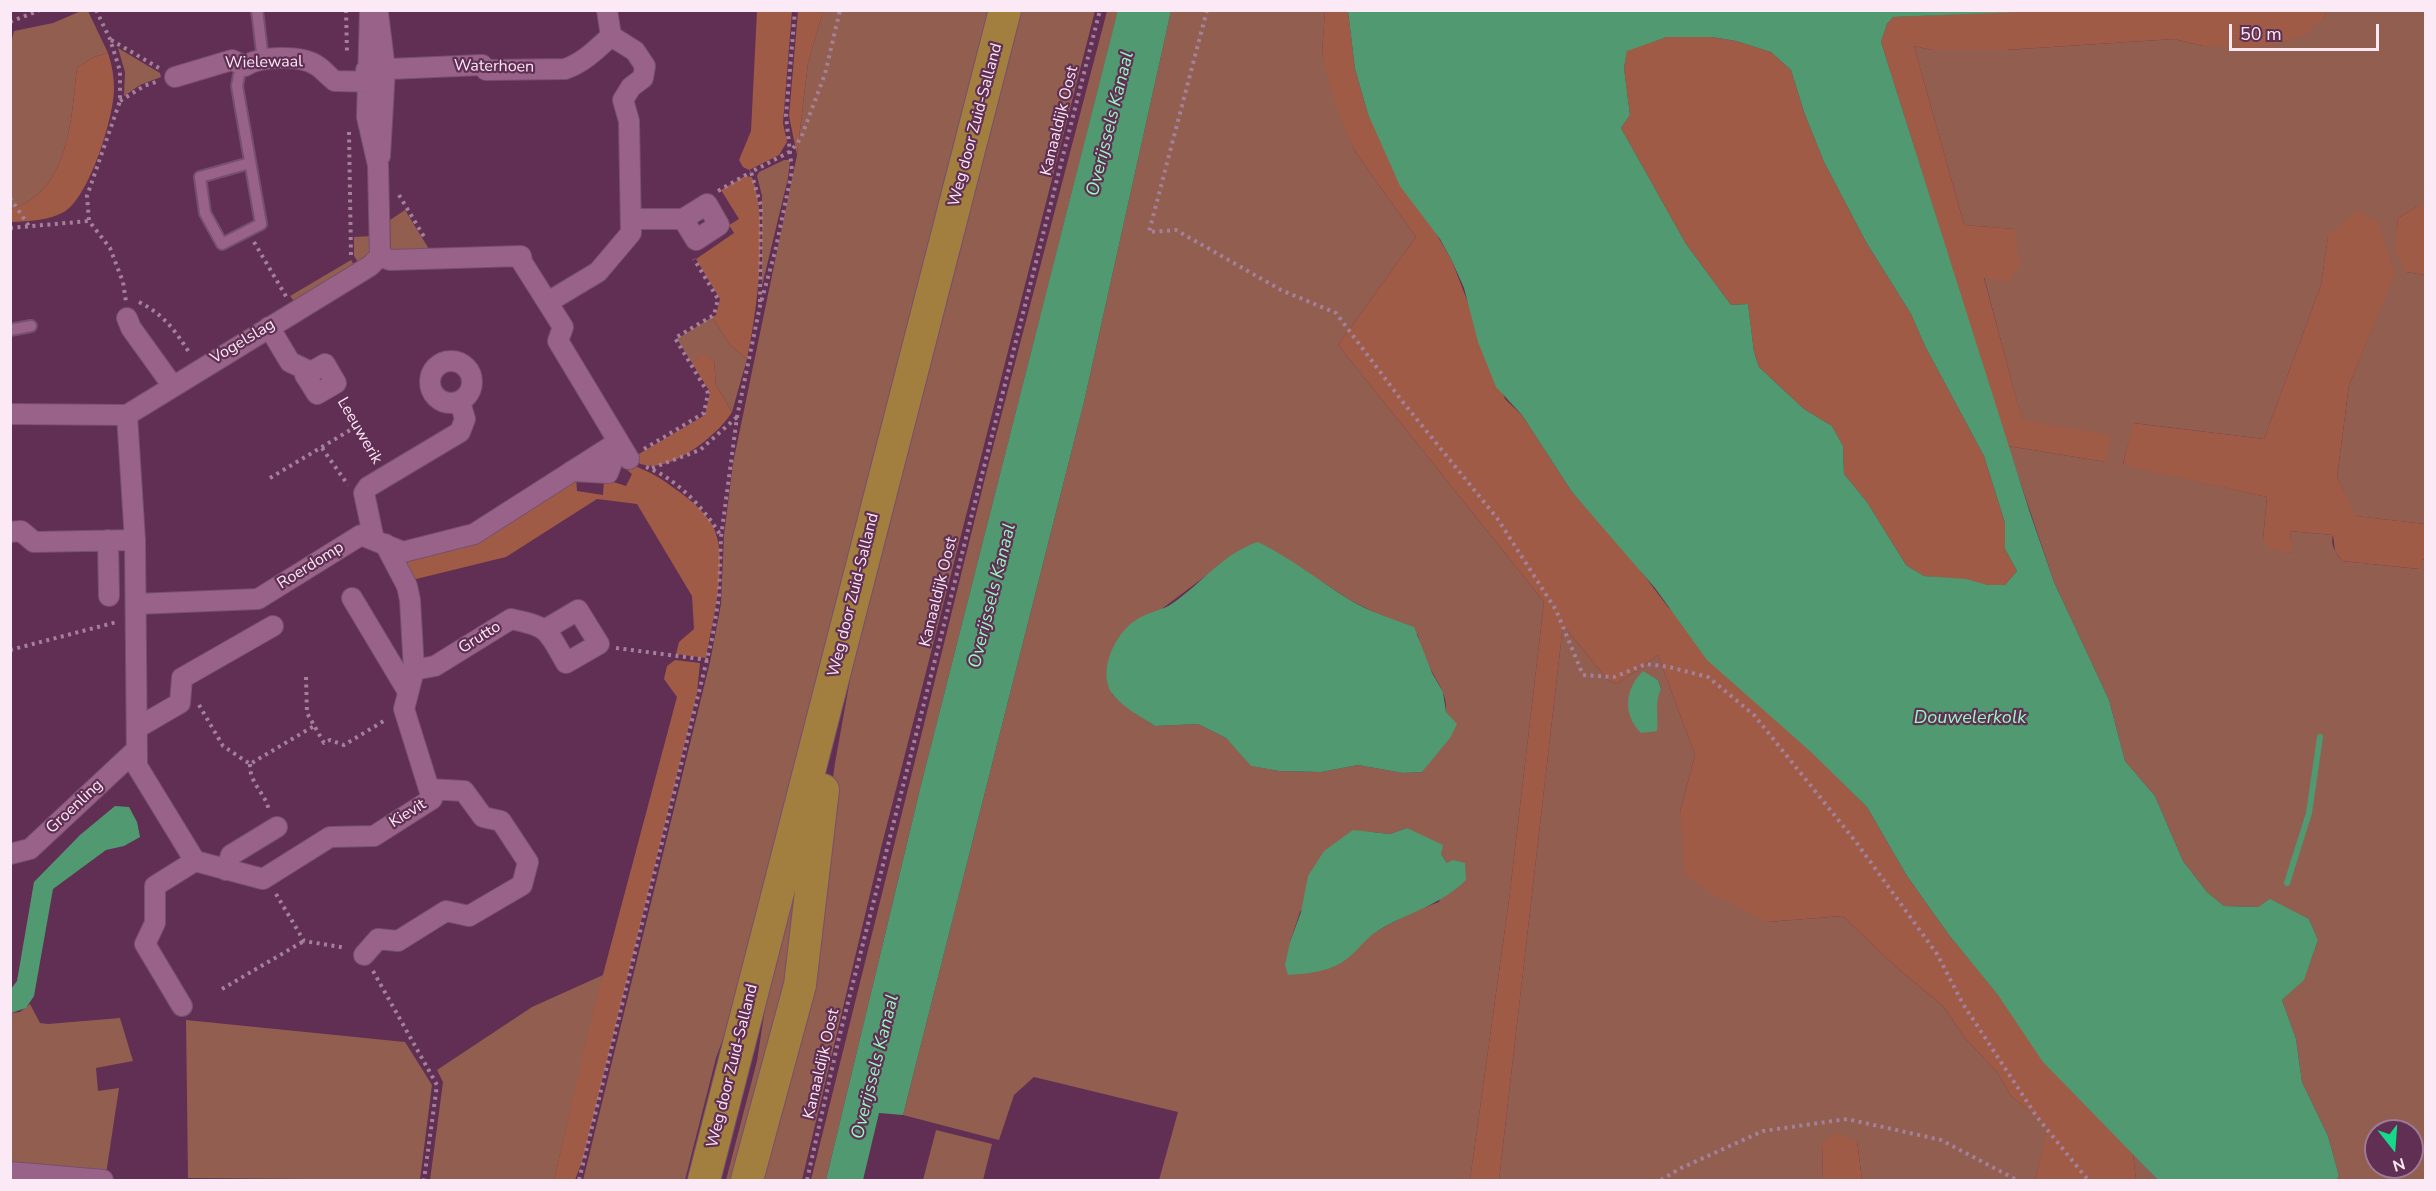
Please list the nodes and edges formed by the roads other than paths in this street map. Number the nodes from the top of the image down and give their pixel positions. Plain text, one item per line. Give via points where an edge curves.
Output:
1 (257, 10) edge
2 (370, 10) edge
3 (378, 10) edge
4 (607, 10) edge
5 (1005, 10) edge
6 (611, 36) junction
7 (254, 63) junction
8 (175, 77) road end
9 (370, 77) junction
10 (250, 163) junction
11 (631, 219) junction
12 (683, 219) junction
13 (380, 256) junction
14 (548, 302) junction
15 (128, 318) road end
16 (31, 326) dead end
17 (268, 327) junction
18 (10, 330) edge
19 (167, 378) junction
20 (333, 385) road end
21 (460, 402) dead end
22 (10, 414) edge
23 (127, 415) junction
24 (10, 532) edge
25 (108, 540) junction
26 (135, 540) junction
27 (380, 542) junction
28 (109, 596) dead end
29 (352, 598) dead end
30 (136, 612) junction
31 (273, 626) dead end
32 (845, 628) junction
33 (546, 629) junction
34 (414, 670) junction
35 (405, 700) junction
36 (137, 728) junction
37 (135, 751) junction
38 (429, 789) junction
39 (277, 827) dead end
40 (10, 854) edge
41 (195, 861) junction
42 (226, 870) junction
43 (364, 956) road end
44 (182, 1006) dead end
45 (10, 1173) edge
46 (103, 1180) edge
47 (704, 1180) edge
48 (747, 1180) edge

1 - 7 lane
2 - 9 street
3 - 9 street
4 - 6 street
5 - 32 main road, Weg door Zuid-Salland
6 - 9 street, Waterhoen via 575,66 565,69 486,70 482,65
6 - 11 street via 635,51 645,66 643,78 623,100 629,121
7 - 8 street, Wielewaal via 232,60
7 - 9 street, Wielewaal via 308,61 335,81
7 - 10 lane via 239,75 237,86
9 - 13 street via 368,130 378,165
10 - 10 lane via 261,224 222,244 205,213 200,177
11 - 12 street
11 - 14 street via 632,233 598,272
12 - 12 street via 707,204 718,225 696,240
13 - 14 street via 390,260 521,256
13 - 17 street, Vogelslag via 370,266 286,304
14 - 27 street, Roerdomp via 563,327 558,340 623,451 572,471 474,534 403,552
15 - 19 street
16 - 18 lane
17 - 19 street, Vogelslag
17 - 20 street, Leeuwerik via 290,362 311,372 325,364 336,383
19 - 23 street, Vogelslag
21 - 27 street, Leeuwerik via 465,419 460,432 364,493
22 - 23 street
23 - 26 street
24 - 25 street via 21,531 34,542
25 - 26 street
25 - 28 street
26 - 30 street
27 - 30 street, Roerdomp via 361,535 258,599
27 - 34 street via 407,586
29 - 35 street
30 - 36 street
31 - 36 street via 182,678 180,703
32 - 47 main road, Weg door Zuid-Salland
32 - 48 main road via 800,985
33 - 33 street via 566,663 599,644 578,610
33 - 34 street, Grutto via 511,619 435,666
34 - 35 street
35 - 38 street
36 - 37 street
37 - 40 street, Groenling via 30,849
37 - 41 street via 141,775
38 - 42 street, Kievit via 432,800 374,836 330,837 263,879
38 - 43 street, Kievit via 464,791 483,817 501,820 528,862 522,885 469,916 446,911 398,941 378,939
39 - 42 street via 231,855
41 - 42 street
41 - 44 street via 155,886 155,923 145,944
45 - 46 street

